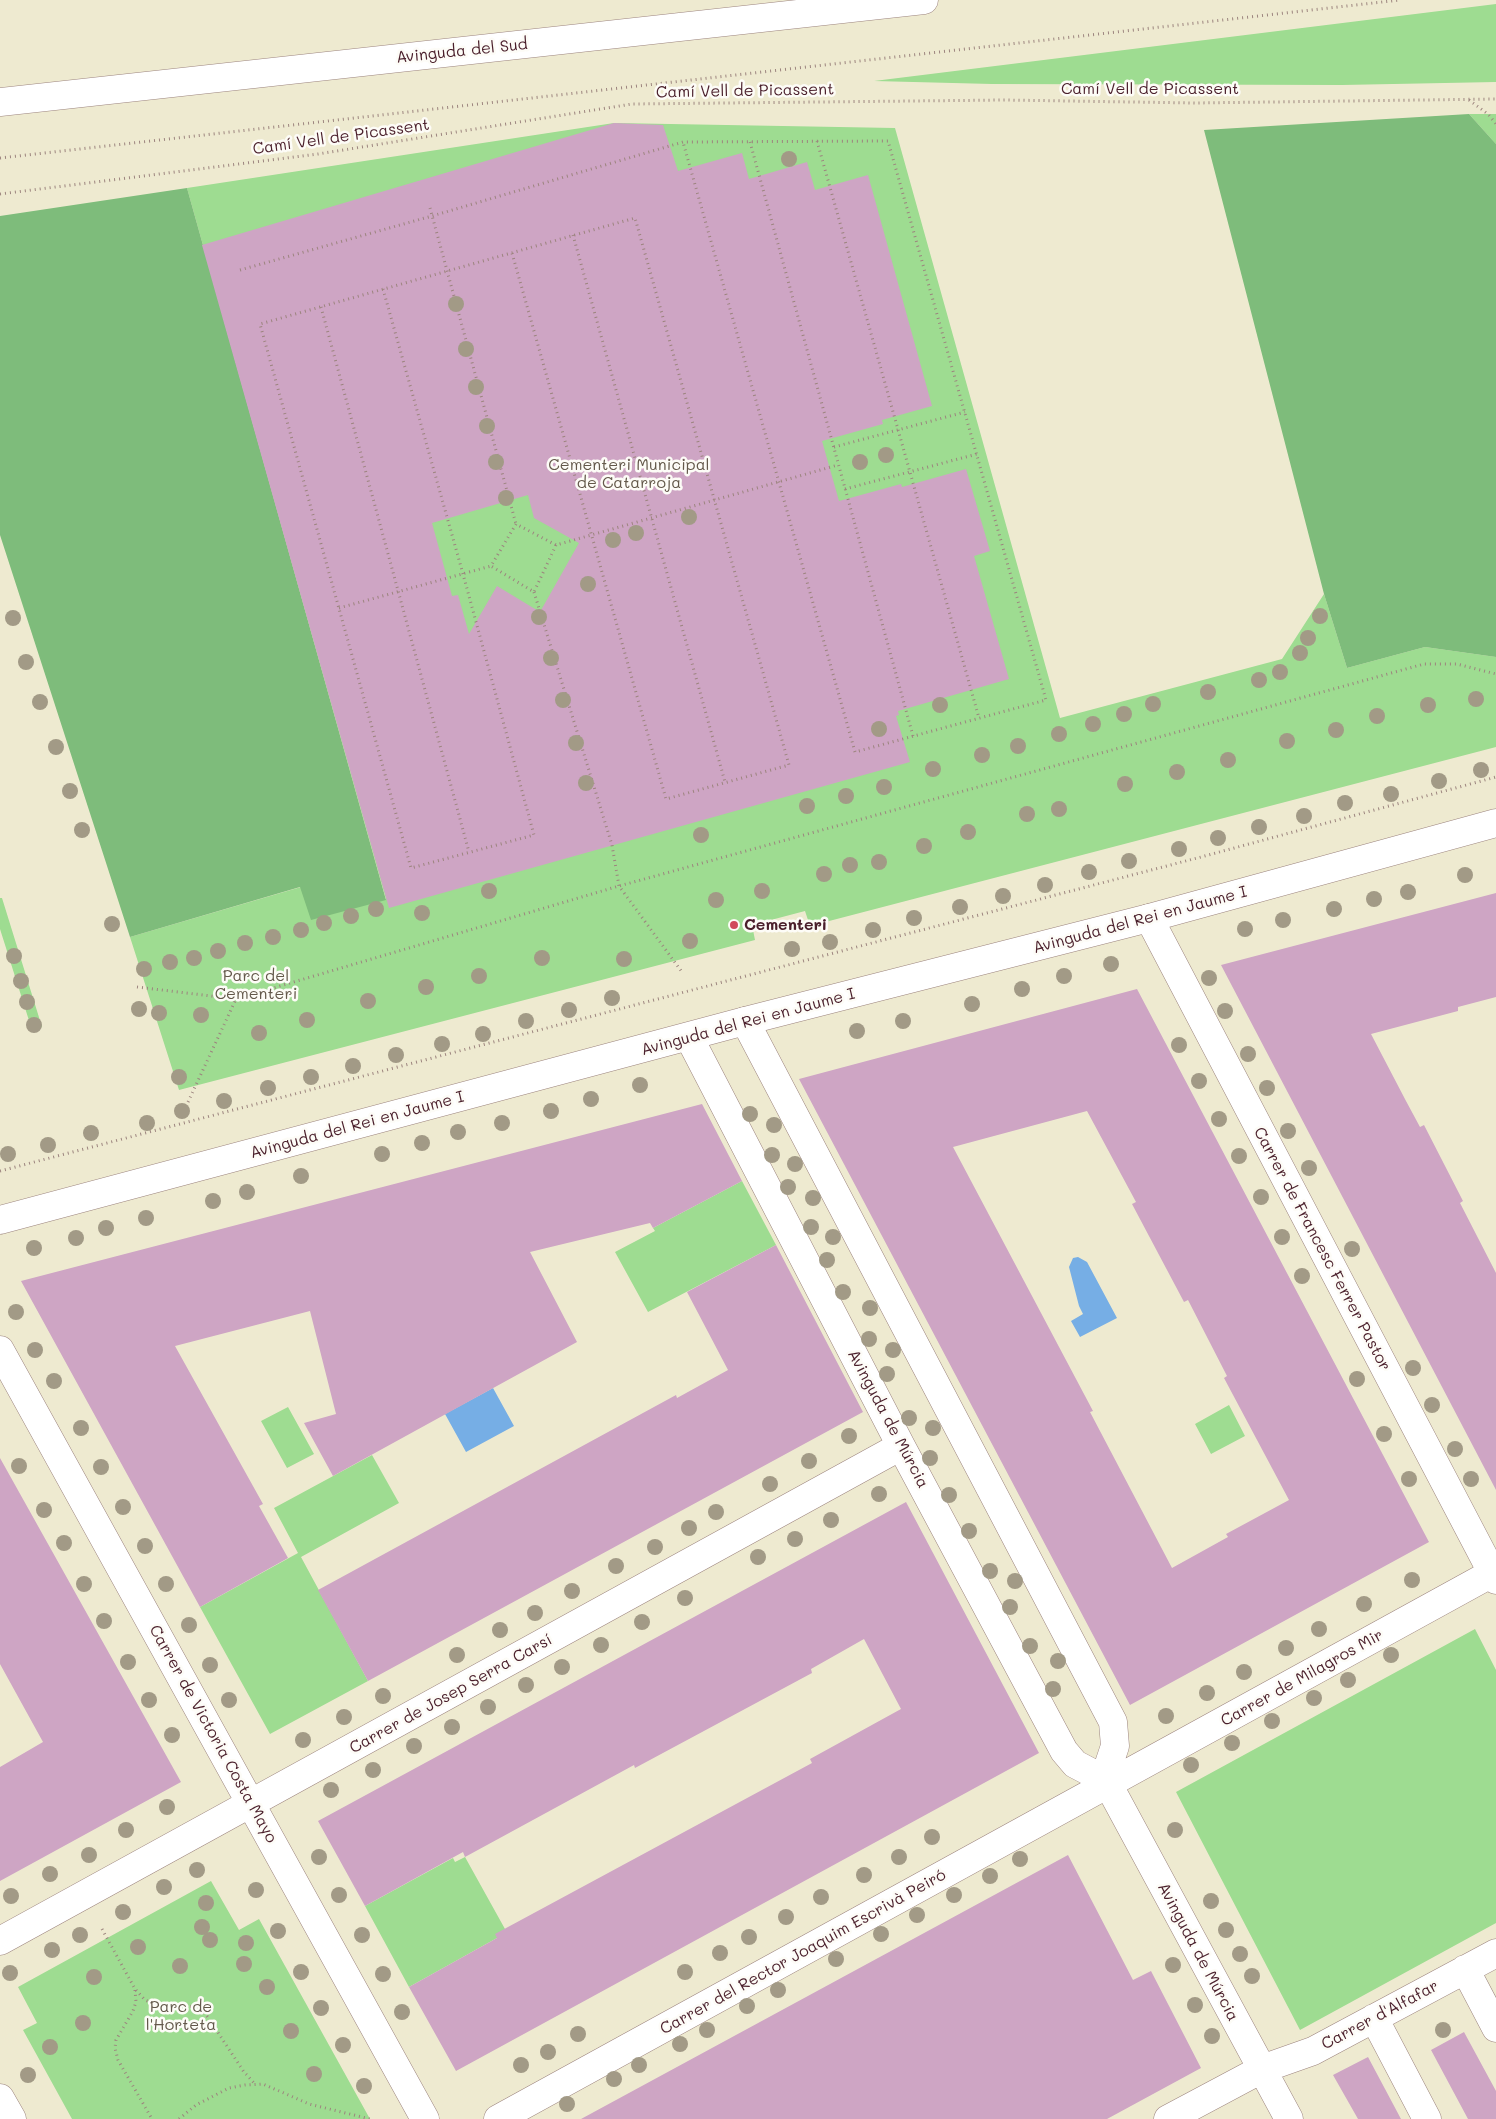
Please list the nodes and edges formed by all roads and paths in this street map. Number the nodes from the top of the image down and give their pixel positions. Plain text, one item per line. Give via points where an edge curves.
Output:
1 (924, 0) edge
2 (1400, 0) edge
3 (1468, 99) junction
4 (1496, 99) edge
5 (0, 102) edge
6 (1496, 124) edge
7 (817, 141) junction
8 (683, 142) junction
9 (750, 142) junction
10 (0, 158) edge
11 (0, 194) edge
12 (430, 208) dead end
13 (432, 216) junction
14 (573, 235) junction
15 (512, 253) junction
16 (240, 270) dead end
17 (447, 271) junction
18 (383, 289) junction
19 (321, 307) junction
20 (965, 412) junction
21 (898, 430) junction
22 (834, 448) junction
23 (977, 454) junction
24 (838, 465) junction
25 (910, 472) junction
26 (779, 482) junction
27 (845, 488) junction
28 (714, 500) junction
29 (652, 517) junction
30 (516, 524) junction
31 (591, 535) junction
32 (556, 545) junction
33 (491, 566) junction
34 (463, 574) junction
35 (398, 591) junction
36 (534, 592) junction
37 (339, 608) junction
38 (1496, 674) edge
39 (980, 718) junction
40 (913, 736) junction
41 (1496, 777) edge
42 (725, 782) junction
43 (1496, 824) edge
44 (469, 852) junction
45 (619, 886) junction
46 (1149, 918) junction
47 (682, 972) dead end
48 (138, 987) dead end
49 (236, 998) junction
50 (745, 1021) junction
51 (689, 1037) junction
52 (188, 1102) dead end
53 (0, 1171) edge
54 (0, 1220) edge
55 (0, 1350) edge
56 (902, 1446) junction
57 (1495, 1575) edge
58 (1108, 1784) junction
59 (251, 1804) junction
60 (102, 1929) dead end
61 (0, 1940) edge
62 (1496, 1953) edge
63 (1465, 1969) junction
64 (135, 1989) junction
65 (1374, 2018) junction
66 (1496, 2028) edge
67 (1262, 2070) junction
68 (256, 2084) junction
69 (0, 2098) edge
70 (1197, 2112) edge
71 (12, 2119) edge
72 (152, 2119) edge
73 (179, 2119) edge
74 (370, 2119) edge
75 (426, 2119) edge
76 (498, 2119) edge
77 (1168, 2119) edge
78 (1289, 2119) edge
79 (1427, 2119) edge

1 - 5 street, Avinguda del Sud
2 - 10 path
3 - 4 path, Camí Vell de Picassent
3 - 6 path
3 - 11 path, Camí Vell de Picassent via 632,104 318,154
7 - 9 path
7 - 20 path via 888,141
7 - 21 path
8 - 9 path
8 - 13 path
8 - 26 path
9 - 22 path
12 - 13 path
13 - 16 path
13 - 17 path
14 - 15 path
14 - 28 path via 635,218
14 - 29 path
15 - 17 path
15 - 31 path
17 - 18 path
17 - 30 path
18 - 19 path
18 - 34 path
19 - 35 path
19 - 37 path via 260,324
20 - 21 path
20 - 23 path
21 - 22 path
21 - 25 path
22 - 24 path
23 - 25 path
23 - 39 path via 1046,700
24 - 26 path
24 - 27 path
25 - 27 path
25 - 39 path
26 - 28 path
26 - 40 path via 855,752
27 - 40 path
28 - 29 path
28 - 42 path via 789,765
29 - 31 path
29 - 42 path
30 - 32 path
30 - 33 path
31 - 32 path
31 - 42 path via 666,799
32 - 36 path
33 - 34 path
33 - 36 path
34 - 35 path
34 - 44 path via 534,834
35 - 37 path
35 - 44 path
36 - 45 path via 612,845
37 - 44 path via 411,868
38 - 45 path via 1457,664 1424,664
39 - 40 path
41 - 53 path
43 - 46 street, Avinguda del Rei en Jaume I
45 - 47 path
45 - 49 path
46 - 50 street, Avinguda del Rei en Jaume I
46 - 57 street, Carrer de Francesc Ferrer Pastor
48 - 49 path
49 - 52 path
50 - 51 street, Avinguda del Rei en Jaume I
50 - 58 street via 1113,1722 1115,1746 1106,1773
51 - 54 street, Avinguda del Rei en Jaume I
51 - 56 street, Avinguda de Múrcia
55 - 59 street, Carrer de Victoria Costa Mayo
56 - 58 street, Avinguda de Múrcia via 1064,1751 1075,1764
56 - 59 street, Carrer de Josep Serra Carsí
57 - 58 street, Carrer de Milagros Mir
58 - 67 street, Avinguda de Múrcia
58 - 76 street, Carrer del Rector Joaquim Escrivà Peiró
59 - 61 street, Carrer de Josep Serra Carsí
59 - 75 street, Carrer de Victoria Costa Mayo
60 - 64 path
62 - 63 street, Carrer d'Alfafar
63 - 65 street, Carrer d'Alfafar
63 - 66 street
64 - 68 path via 152,2004 198,2008
64 - 72 path via 136,2002 115,2048 118,2060
65 - 67 street, Carrer d'Alfafar via 1313,2051
65 - 79 street
67 - 70 street, Carrer d'Alfafar
67 - 78 street, Avinguda de Múrcia
68 - 73 path via 229,2088 196,2105
68 - 74 path via 309,2104
69 - 71 street
70 - 77 street, Carrer d'Alfafar

